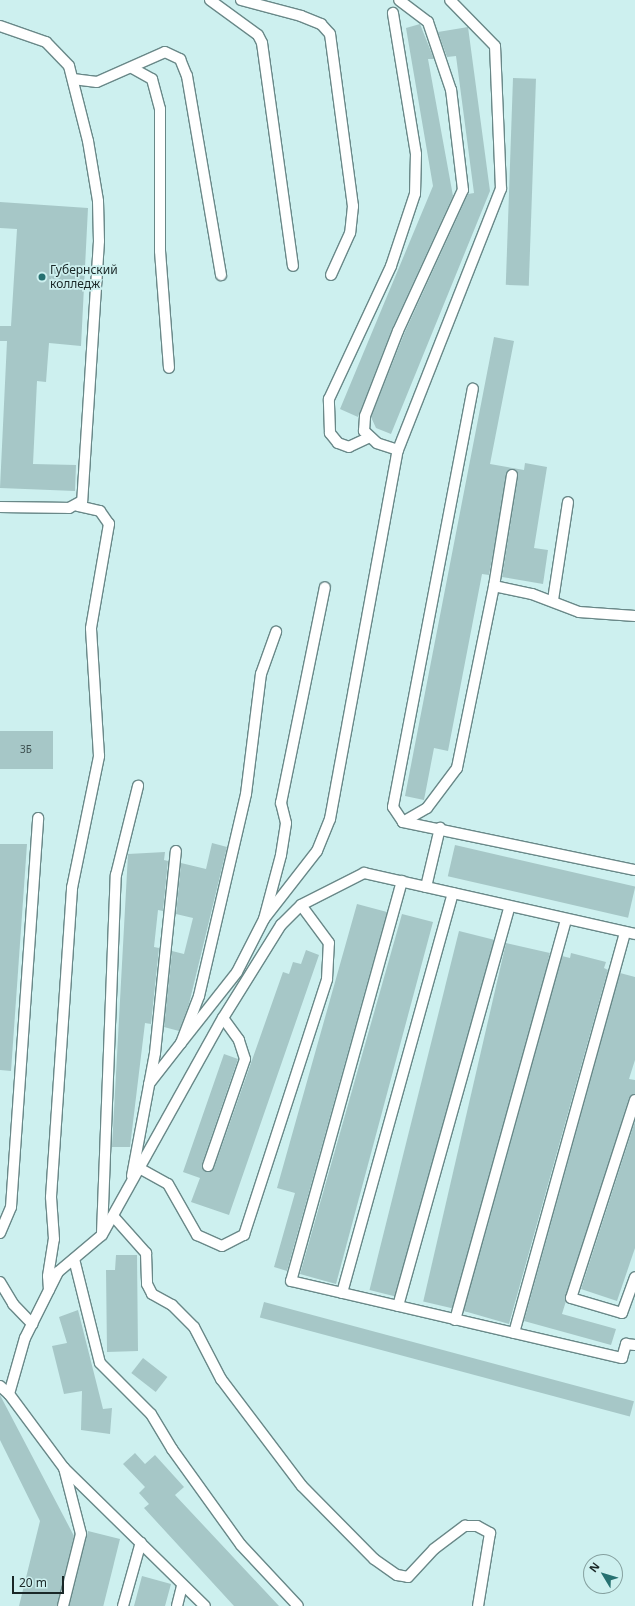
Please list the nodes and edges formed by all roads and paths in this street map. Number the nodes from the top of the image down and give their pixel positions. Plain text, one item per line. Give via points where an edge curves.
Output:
1 (210, 0) edge
2 (241, 0) edge
3 (399, 0) edge
4 (450, 0) edge
5 (393, 13) dead end
6 (0, 26) edge
7 (132, 68) junction
8 (73, 79) junction
9 (293, 266) dead end
10 (221, 275) dead end
11 (331, 275) dead end
12 (169, 368) dead end
13 (473, 388) dead end
14 (370, 437) junction
15 (398, 450) junction
16 (512, 475) dead end
17 (568, 502) dead end
18 (78, 506) junction
19 (0, 507) edge
20 (494, 586) junction
21 (324, 587) dead end
22 (553, 600) junction
23 (635, 616) edge
24 (276, 632) dead end
25 (138, 786) dead end
26 (38, 818) dead end
27 (403, 822) junction
28 (440, 828) junction
29 (176, 851) dead end
30 (635, 870) edge
31 (402, 882) junction
32 (426, 887) junction
33 (452, 893) junction
34 (301, 905) junction
35 (510, 906) junction
36 (264, 919) junction
37 (566, 919) junction
38 (630, 933) edge
39 (243, 961) junction
40 (243, 988) junction
41 (224, 1018) junction
42 (181, 1043) junction
43 (149, 1084) junction
44 (635, 1100) edge
45 (208, 1166) dead end
46 (139, 1168) junction
47 (131, 1182) junction
48 (113, 1216) junction
49 (0, 1232) edge
50 (102, 1235) junction
51 (74, 1259) junction
52 (635, 1276) edge
53 (0, 1282) edge
54 (49, 1290) junction
55 (342, 1293) junction
56 (398, 1306) junction
57 (455, 1320) junction
58 (32, 1324) junction
59 (514, 1333) junction
60 (635, 1345) edge
61 (0, 1386) edge
62 (9, 1394) junction
63 (64, 1468) junction
64 (141, 1542) junction
65 (182, 1586) junction
66 (63, 1606) edge
67 (124, 1606) edge
68 (176, 1606) edge
69 (205, 1606) edge
70 (298, 1606) edge
71 (478, 1606) edge

1 - 9 lane via 258,35 262,42
2 - 11 lane via 301,16 321,24 330,34 353,206 350,233
3 - 14 lane via 428,22 431,30 450,90 462,190 369,399 364,431
4 - 15 lane via 495,46 501,189
5 - 14 lane via 416,154 415,194 391,266 329,398 330,433 338,443 349,447
6 - 8 lane via 46,42 69,66
7 - 8 lane via 97,82
7 - 10 lane via 165,52 180,59 184,67
7 - 12 lane via 152,79 160,109 160,251
8 - 18 lane via 88,141 98,201 99,241 84,492
13 - 27 lane via 392,807
14 - 15 lane
15 - 36 lane via 330,819 318,851
16 - 20 lane
17 - 22 lane
18 - 19 lane
18 - 54 lane via 100,511 109,524 91,628 99,756 72,888 51,1197 54,1239 48,1276
20 - 22 lane
20 - 27 lane via 457,768 427,808
21 - 36 lane via 281,803 286,823 281,855
22 - 23 lane via 579,612
24 - 42 lane via 255,705 246,794 199,996
25 - 50 lane via 116,874
26 - 49 lane via 11,1206
27 - 28 lane
28 - 30 lane
28 - 32 lane
29 - 43 lane
31 - 32 lane
31 - 34 lane via 364,873
31 - 55 lane via 290,1281
32 - 33 lane
33 - 35 lane
33 - 55 lane
34 - 40 lane via 281,925
34 - 46 lane via 329,943 326,979 244,1235 222,1246 197,1235 168,1184
35 - 37 lane
35 - 56 lane
36 - 39 lane
37 - 38 lane
37 - 57 lane
38 - 59 lane
39 - 40 lane
39 - 42 lane
40 - 41 lane
41 - 45 lane via 239,1040 245,1059
41 - 46 lane
42 - 43 lane
43 - 47 lane
44 - 52 lane via 572,1298 622,1313
46 - 47 lane
47 - 48 lane
48 - 50 lane
48 - 71 lane via 146,1253 145,1272 152,1294 172,1305 194,1327 221,1378 302,1486 374,1559 397,1575 408,1577 434,1549 465,1526 476,1526 490,1533
50 - 51 lane
51 - 54 lane via 58,1272
51 - 70 lane via 100,1363 151,1414 172,1449 241,1545
53 - 58 lane via 13,1304
54 - 58 lane
55 - 56 lane
56 - 57 lane
57 - 59 lane
58 - 62 lane
59 - 60 lane via 622,1358 626,1344
61 - 62 lane
62 - 63 lane
63 - 64 lane
63 - 66 lane via 81,1534
64 - 65 lane
64 - 67 lane
65 - 68 lane
65 - 69 lane

